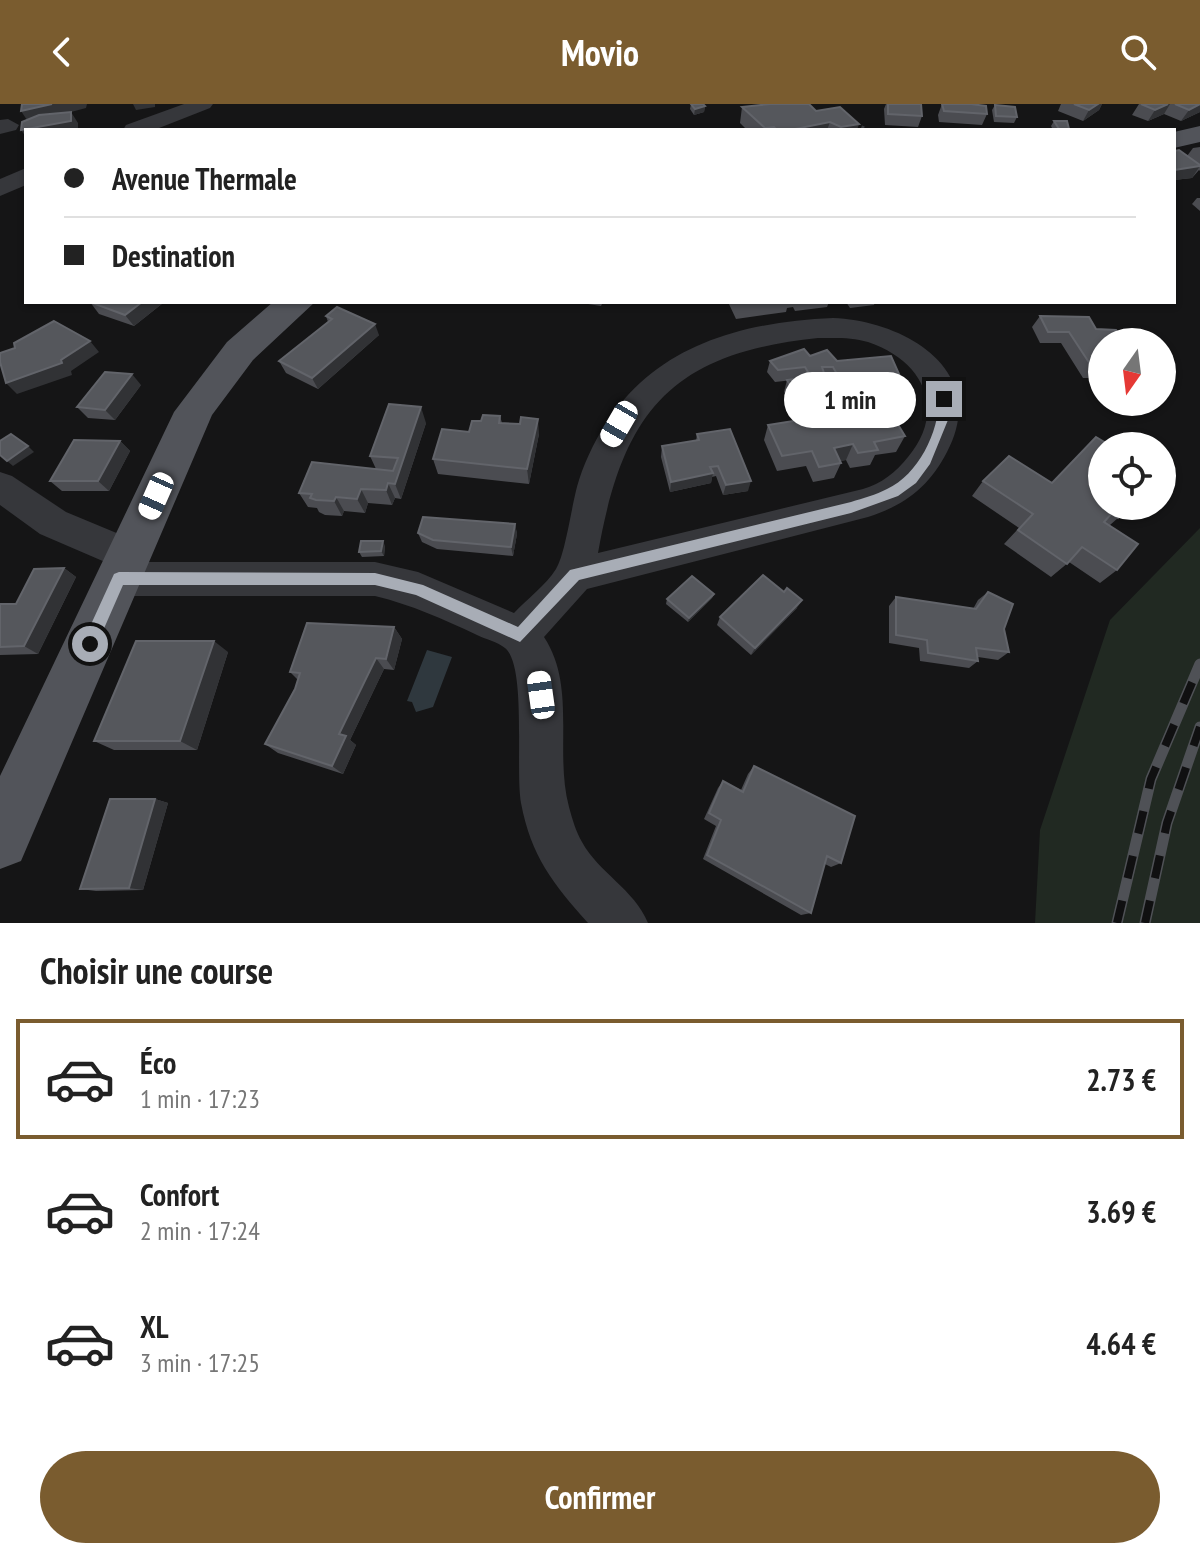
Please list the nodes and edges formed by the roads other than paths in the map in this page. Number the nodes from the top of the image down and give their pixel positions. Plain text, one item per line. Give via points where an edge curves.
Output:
1 (203, 104) edge
2 (139, 128) edge
3 (1200, 134) edge
4 (1176, 140) edge
5 (24, 158) edge
6 (0, 162) edge
7 (24, 176) edge
8 (0, 189) edge
9 (295, 304) edge
10 (0, 486) edge
11 (124, 567) junction
12 (575, 575) junction
13 (520, 635) junction
14 (0, 840) edge
15 (622, 923) edge

1 - 2 street
3 - 4 main road
5 - 6 street
7 - 8 street
9 - 11 main road via 260,331 213,382
10 - 11 street
11 - 13 street via 375,579 418,589
11 - 14 main road
12 - 12 street via 894,492 911,479 934,444 945,415 938,385 900,346 842,328 768,335 699,354 644,393 611,439 584,523
12 - 13 street
13 - 15 street via 537,662 545,805 563,858

